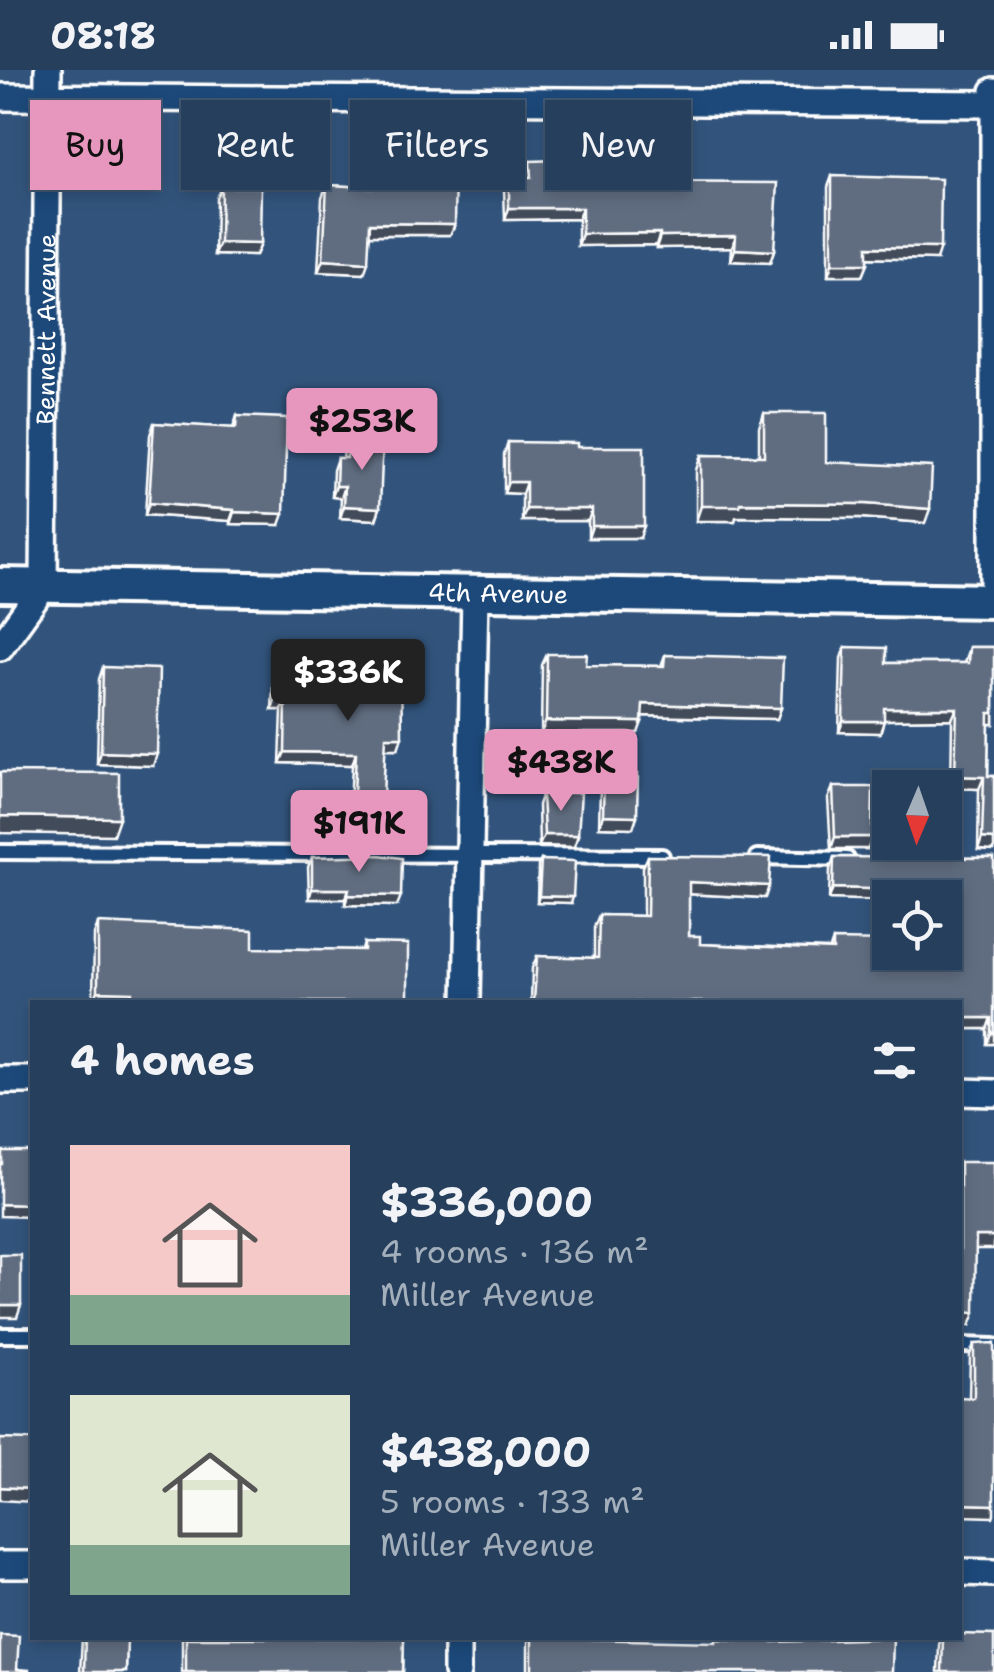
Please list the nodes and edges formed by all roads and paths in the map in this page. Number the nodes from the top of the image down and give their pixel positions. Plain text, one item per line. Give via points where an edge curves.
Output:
1 (48, 70) edge
2 (994, 88) edge
3 (0, 97) edge
4 (48, 98) junction
5 (994, 104) edge
6 (0, 585) edge
7 (44, 586) junction
8 (475, 594) junction
9 (994, 601) edge
10 (0, 647) edge
11 (0, 852) edge
12 (470, 854) junction
13 (684, 856) edge
14 (742, 857) edge
15 (858, 859) edge
16 (467, 1000) edge
17 (0, 1080) edge
18 (30, 1080) edge
19 (962, 1092) edge
20 (994, 1093) edge
21 (0, 1335) edge
22 (30, 1335) edge
23 (962, 1346) edge
24 (994, 1346) edge
25 (0, 1565) edge
26 (30, 1565) edge
27 (962, 1572) edge
28 (994, 1573) edge
29 (457, 1640) edge
30 (457, 1672) edge

1 - 4 street, Bennett Avenue
2 - 5 street
3 - 4 street
4 - 5 street
4 - 7 street, Bennett Avenue
5 - 9 street
6 - 7 street, 4th Avenue
7 - 8 street, 4th Avenue
7 - 10 street
8 - 9 street, 4th Avenue
8 - 12 street
11 - 12 lane
12 - 13 lane
12 - 16 street
14 - 15 lane
17 - 18 street
19 - 20 street
21 - 22 lane
23 - 24 lane
25 - 26 street
27 - 28 street
29 - 30 street

